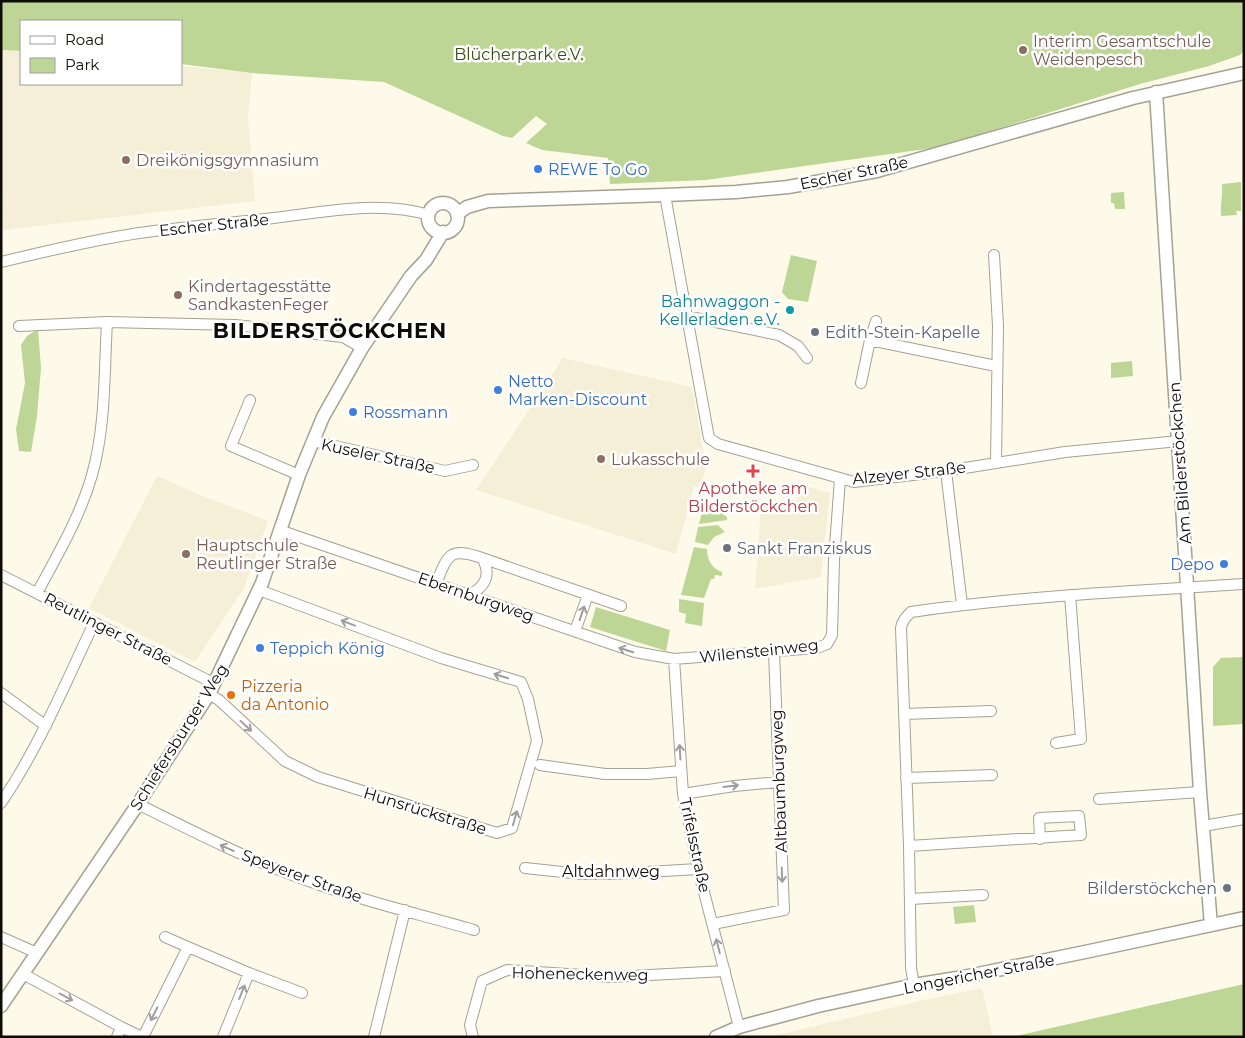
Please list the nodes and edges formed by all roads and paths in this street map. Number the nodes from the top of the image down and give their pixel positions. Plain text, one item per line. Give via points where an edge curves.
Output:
1 (1241, 73) edge
2 (1156, 92) junction
3 (665, 195) junction
4 (457, 214) junction
5 (428, 215) junction
6 (443, 232) junction
7 (994, 256) dead end
8 (1, 262) edge
9 (686, 316) junction
10 (876, 321) dead end
11 (108, 322) junction
12 (19, 326) dead end
13 (870, 340) junction
14 (362, 348) junction
15 (807, 358) dead end
16 (996, 366) junction
17 (861, 383) dead end
18 (250, 400) dead end
19 (1178, 441) junction
20 (313, 442) junction
21 (996, 463) junction
22 (473, 466) dead end
23 (946, 471) junction
24 (299, 475) junction
25 (840, 479) junction
26 (280, 530) junction
27 (482, 558) junction
28 (1, 575) edge
29 (436, 584) junction
30 (1244, 584) edge
31 (1188, 588) junction
32 (259, 590) junction
33 (37, 593) junction
34 (468, 595) junction
35 (588, 595) junction
36 (1070, 595) junction
37 (962, 604) junction
38 (621, 606) dead end
39 (94, 624) junction
40 (575, 631) junction
41 (774, 652) junction
42 (674, 659) junction
43 (212, 689) junction
44 (1, 692) edge
45 (992, 711) dead end
46 (904, 714) junction
47 (46, 726) junction
48 (1056, 743) dead end
49 (540, 765) dead end
50 (681, 771) junction
51 (992, 775) dead end
52 (906, 778) junction
53 (779, 782) junction
54 (1200, 792) junction
55 (683, 794) junction
56 (1099, 799) dead end
57 (1, 802) edge
58 (138, 804) junction
59 (1244, 818) edge
60 (1203, 826) junction
61 (1040, 839) dead end
62 (909, 846) junction
63 (525, 868) dead end
64 (698, 869) junction
65 (983, 895) dead end
66 (910, 899) junction
67 (404, 910) junction
68 (1244, 918) edge
69 (712, 924) junction
70 (1211, 925) junction
71 (474, 930) dead end
72 (1, 937) edge
73 (165, 937) dead end
74 (188, 947) junction
75 (37, 953) junction
76 (725, 971) junction
77 (250, 973) junction
78 (23, 974) junction
79 (914, 985) junction
80 (302, 993) dead end
81 (1, 1006) edge
82 (739, 1027) junction
83 (119, 1032) edge
84 (142, 1037) edge
85 (224, 1037) edge
86 (374, 1037) edge
87 (473, 1037) edge
88 (716, 1037) edge

1 - 2 street, Escher Straße
2 - 3 street, Escher Straße via 877,171 788,187
2 - 19 street, Am Bilderstöckchen
3 - 4 street, Escher Straße via 488,201 467,207
3 - 9 street, Alzeyer Straße
4 - 5 street via 452,206 440,203 432,207
4 - 6 street via 454,226
5 - 6 street via 432,227
5 - 8 street, Escher Straße via 399,209 348,210 137,234
6 - 14 street, Schiefersburger Weg
7 - 16 street via 998,326
9 - 15 street via 779,335 798,346
9 - 25 street, Alzeyer Straße via 709,438 718,444
10 - 13 street
11 - 12 street
11 - 14 street via 235,325 343,337
11 - 33 street via 101,424 92,474 71,531
13 - 16 street
13 - 17 street
14 - 20 street, Schiefersburger Weg via 327,409
16 - 21 street
18 - 24 street via 231,446
19 - 21 street, Alzeyer Straße via 1065,452
19 - 31 street, Am Bilderstöckchen
20 - 22 street, Kuseler Straße via 445,470
20 - 24 street, Schiefersburger Weg
21 - 23 street, Alzeyer Straße
23 - 25 street, Alzeyer Straße via 854,482
23 - 37 street
24 - 26 street, Schiefersburger Weg
25 - 41 street, Wilensteinweg via 832,635 827,644 817,648
26 - 29 street, Ebernburgweg
26 - 32 street, Schiefersburger Weg
27 - 29 street, Ebernburgweg via 461,552 452,554 445,561
27 - 34 street via 488,574 484,584
27 - 35 street, Ebernburgweg
28 - 33 street, Reutlinger Straße
29 - 34 street, Ebernburgweg
30 - 31 street
31 - 36 street
31 - 54 street, Am Bilderstöckchen
32 - 43 street, Schiefersburger Weg
43 -> 32 street, Hunsrückstraße via 219,700 285,762 318,778 496,833 512,828 537,740 521,682 441,658
33 - 39 street, Reutlinger Straße
34 - 40 street, Ebernburgweg
35 - 38 street, Ebernburgweg
40 -> 35 street
36 - 37 street
36 - 48 street via 1081,739
37 - 46 street via 912,612 902,622
39 - 43 street, Reutlinger Straße
39 - 47 street
42 -> 40 street, Ebernburgweg via 635,652
41 - 42 street, Wilensteinweg
41 - 53 street, Altbaumburgweg
50 -> 42 street, Trifelsstraße
43 - 58 street, Schiefersburger Weg
44 - 47 street
45 - 46 street
46 - 52 street
47 - 57 street via 19,777
49 - 50 street via 605,774
50 - 55 street, Trifelsstraße
51 - 52 street
52 - 62 street
55 -> 53 street
53 -> 69 street, Altbaumburgweg via 784,910
54 - 56 street
54 - 60 street, Am Bilderstöckchen
55 - 64 street, Trifelsstraße
67 -> 58 street, Speyerer Straße via 354,897 278,870
58 - 75 street, Schiefersburger Weg
59 - 60 street
60 - 70 street, Am Bilderstöckchen
61 - 62 street
62 - 66 street
63 - 64 street, Altdahnweg via 581,874
64 - 69 street, Trifelsstraße
65 - 66 street
66 - 79 street
67 - 71 street, Speyerer Straße
67 - 86 street
68 - 70 street, Longericher Straße
76 -> 69 street, Trifelsstraße
70 - 79 street, Longericher Straße
72 - 75 street
73 - 74 street
74 - 77 street
74 -> 84 street
75 - 78 street, Schiefersburger Weg
76 - 82 street, Trifelsstraße
76 - 87 street, Hoheneckenweg via 612,977 507,970 482,981 470,1025
77 - 80 street
85 -> 77 street
78 - 81 street, Schiefersburger Weg
78 -> 83 street
79 - 82 street, Longericher Straße
82 - 88 street, Longericher Straße
83 - 84 street

